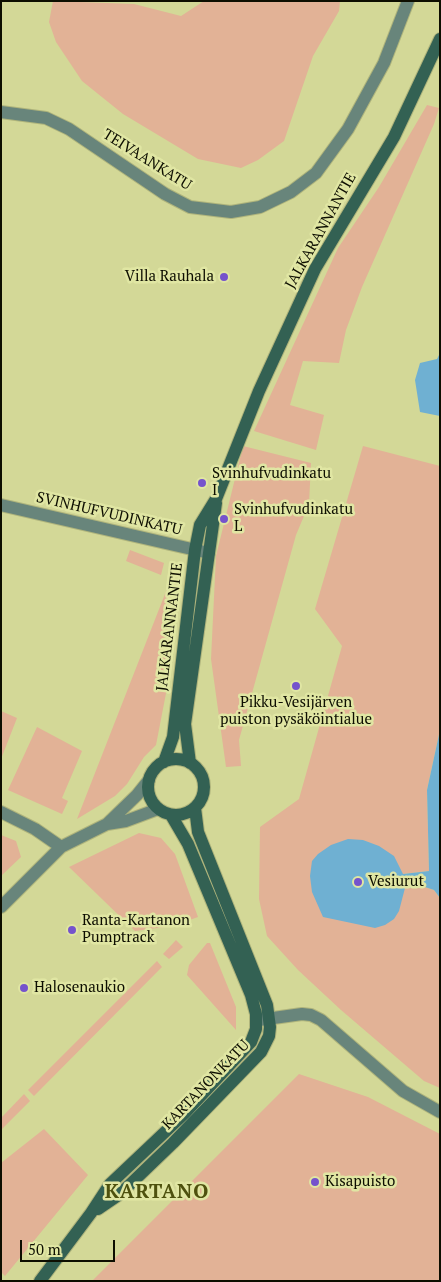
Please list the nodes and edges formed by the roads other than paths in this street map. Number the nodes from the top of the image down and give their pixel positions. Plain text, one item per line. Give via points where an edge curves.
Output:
1 (408, 1) edge
2 (440, 39) edge
3 (1, 112) edge
4 (216, 499) junction
5 (1, 505) edge
6 (195, 550) junction
7 (209, 553) junction
8 (164, 762) junction
9 (190, 763) junction
10 (149, 780) junction
11 (195, 808) junction
12 (158, 809) junction
13 (1, 812) edge
14 (171, 815) junction
15 (107, 824) junction
16 (61, 847) junction
17 (1, 907) edge
18 (270, 1018) junction
19 (257, 1021) junction
20 (440, 1112) edge
21 (91, 1213) junction
22 (40, 1281) edge

1 - 3 street, TEIVAANKATU via 384,63 348,129 316,173 291,192 260,207 231,212 190,207 69,129 46,118
2 - 4 main road, JALKARANNANTIE via 394,138 315,269 259,391
4 - 6 main road, JALKARANNANTIE via 200,526
4 - 7 main road, JALKARANNANTIE
5 - 6 street, SVINHUFVUDINKATU
6 - 7 street, SVINHUFVUDINKATU
6 - 8 main road, JALKARANNANTIE via 173,737
7 - 9 main road, JALKARANNANTIE via 185,724
8 - 9 main road
8 - 10 main road via 152,772
9 - 11 main road via 201,774 203,782 201,800
10 - 12 main road via 149,796
10 - 15 street
11 - 14 main road via 184,814
11 - 18 main road, KARTANONKATU via 198,832
12 - 14 main road
12 - 15 street via 126,822
13 - 16 street
14 - 19 main road via 188,844 250,995
15 - 16 street
16 - 17 street
18 - 19 street
18 - 20 street via 302,1014 321,1020 403,1091
18 - 21 main road, KARTANONKATU via 269,1036 256,1058 120,1194
19 - 21 main road, KARTANONKATU via 251,1042 184,1114 110,1184
21 - 22 main road, KARTANONKATU

